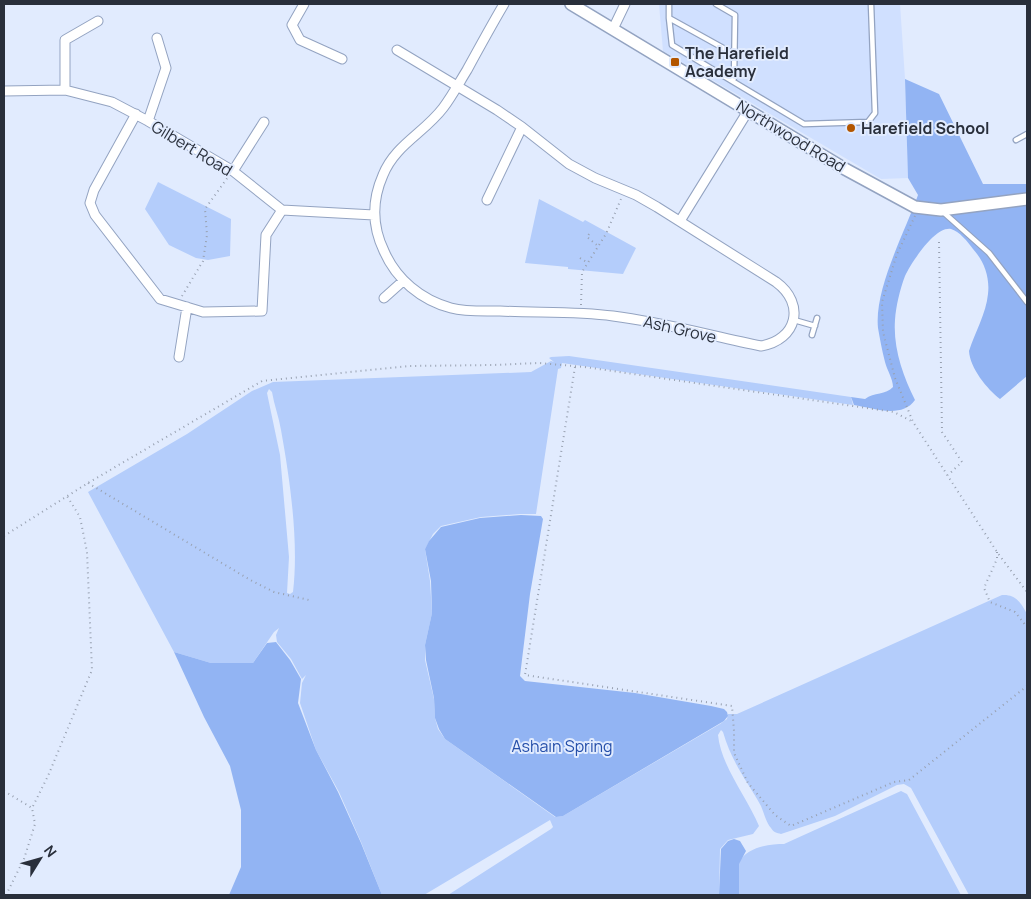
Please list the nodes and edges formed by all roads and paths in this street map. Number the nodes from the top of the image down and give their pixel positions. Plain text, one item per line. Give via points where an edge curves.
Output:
1 (304, 4) edge
2 (504, 4) edge
3 (571, 4) edge
4 (625, 4) edge
5 (669, 4) edge
6 (716, 4) edge
7 (871, 4) edge
8 (669, 18) junction
9 (98, 21) dead end
10 (613, 29) junction
11 (157, 38) dead end
12 (397, 50) dead end
13 (734, 54) junction
14 (342, 58) dead end
15 (732, 81) junction
16 (458, 86) junction
17 (64, 90) junction
18 (4, 92) edge
19 (748, 110) junction
20 (136, 114) junction
21 (148, 121) junction
22 (264, 122) dead end
23 (522, 127) junction
24 (1027, 134) edge
25 (1016, 140) dead end
26 (233, 171) junction
27 (624, 190) junction
28 (1027, 199) edge
29 (487, 200) dead end
30 (918, 208) junction
31 (282, 210) junction
32 (941, 210) junction
33 (374, 215) junction
34 (680, 221) junction
35 (589, 234) dead end
36 (940, 242) dead end
37 (598, 246) junction
38 (580, 258) dead end
39 (588, 263) junction
40 (403, 281) junction
41 (384, 298) dead end
42 (1027, 302) edge
43 (182, 306) junction
44 (581, 314) junction
45 (817, 318) dead end
46 (794, 320) junction
47 (814, 326) junction
48 (812, 335) dead end
49 (179, 357) dead end
50 (575, 367) junction
51 (913, 422) junction
52 (948, 476) junction
53 (88, 483) junction
54 (67, 496) junction
55 (4, 536) edge
56 (997, 552) junction
57 (1027, 592) edge
58 (309, 600) dead end
59 (1027, 627) edge
60 (1027, 686) edge
61 (4, 791) edge
62 (32, 808) junction
63 (6, 895) edge

1 - 14 street via 292,25 300,40
2 - 16 street, Ash Grove
3 - 10 street, Northwood Road
4 - 10 street
5 - 8 lane
6 - 13 lane via 735,15
7 - 15 lane via 875,113 868,122 804,124
8 - 13 lane
8 - 15 lane via 672,45
9 - 17 street via 65,40
10 - 19 street, Northwood Road
11 - 21 street via 166,68
12 - 16 street
13 - 15 lane
16 - 23 street
16 - 33 street, Ash Grove via 436,117 393,156 377,190
17 - 18 street, Gilbert Road
17 - 20 street, Gilbert Road via 112,102
19 - 30 street, Northwood Road
19 - 34 street
20 - 21 street, Gilbert Road
20 - 43 street via 94,190 90,204 160,299
21 - 26 street, Gilbert Road
22 - 26 street
23 - 27 street via 569,164
23 - 29 street
24 - 25 lane
26 - 31 street, Gilbert Road
26 - 43 path via 205,209 207,235 202,261
27 - 34 street
27 - 37 path
28 - 32 street, Northwood Road
30 - 32 street, Northwood Road
30 - 51 path via 897,254 882,302 883,332 889,358
31 - 33 street
31 - 43 street via 266,236 262,311 203,312
32 - 42 lane via 989,253
33 - 40 street, Ash Grove via 382,249
34 - 46 street via 783,287 792,300
35 - 37 path via 587,237
36 - 52 path via 942,432 962,462
37 - 39 path
38 - 39 path
39 - 44 path via 582,272
40 - 41 street
40 - 44 street, Ash Grove via 428,298 452,308
43 - 49 street
44 - 46 street, Ash Grove via 637,319 761,346 781,337
45 - 47 lane
46 - 47 lane
47 - 48 lane
50 - 51 path via 894,412
50 - 53 path via 539,363 409,366 262,381
50 - 60 path via 525,675 732,706 734,753 748,783 775,815 791,826 894,782 909,780
51 - 52 path
52 - 56 path
53 - 54 path
53 - 58 path via 252,581 274,592
54 - 55 path
54 - 62 path via 80,517 87,552 92,670
56 - 57 path
56 - 59 path via 984,588 990,602 1015,612
61 - 62 path
62 - 63 path via 35,824 24,860

